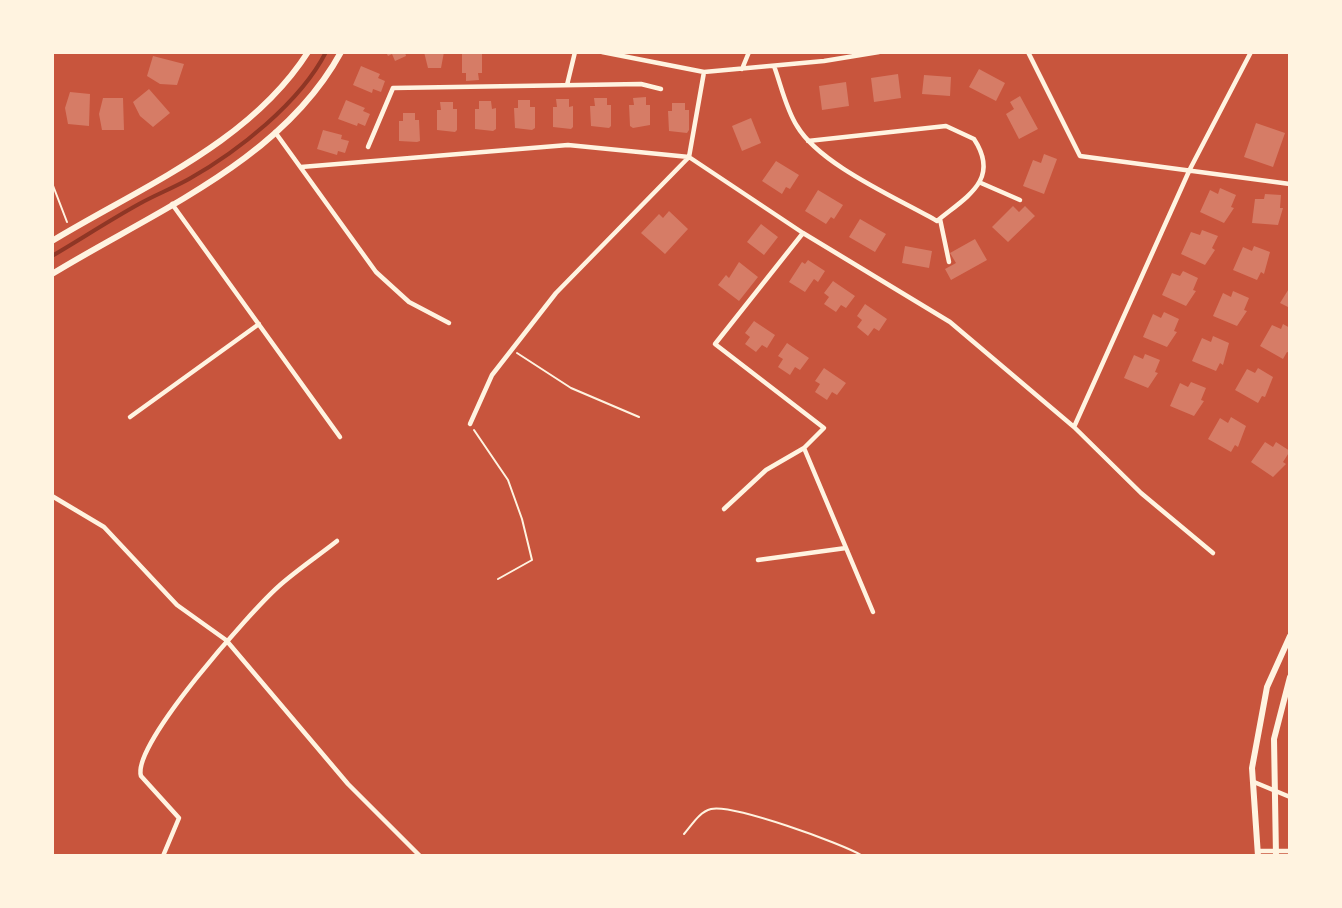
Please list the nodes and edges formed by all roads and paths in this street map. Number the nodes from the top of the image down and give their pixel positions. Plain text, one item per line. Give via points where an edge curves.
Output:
1 (308, 52) edge
2 (341, 52) edge
3 (575, 52) edge
4 (602, 52) edge
5 (749, 52) edge
6 (879, 52) edge
7 (1028, 52) edge
8 (1251, 52) edge
9 (774, 66) junction
10 (742, 69) junction
11 (704, 72) junction
12 (567, 85) junction
13 (661, 89) dead end
14 (275, 132) junction
15 (808, 141) junction
16 (368, 147) dead end
17 (689, 157) junction
18 (301, 167) junction
19 (1190, 169) junction
20 (52, 183) edge
21 (981, 183) junction
22 (1290, 184) edge
23 (1020, 200) dead end
24 (172, 204) junction
25 (940, 219) junction
26 (71, 230) junction
27 (803, 233) junction
28 (52, 241) edge
29 (949, 262) dead end
30 (52, 274) edge
31 (449, 323) dead end
32 (259, 324) junction
33 (512, 350) junction
34 (130, 417) dead end
35 (639, 417) dead end
36 (470, 424) joint
37 (1074, 427) junction
38 (340, 437) dead end
39 (804, 448) junction
40 (52, 496) edge
41 (724, 509) dead end
42 (337, 541) dead end
43 (846, 548) junction
44 (1213, 554) dead end
45 (758, 560) dead end
46 (498, 579) dead end
47 (873, 612) dead end
48 (1290, 636) edge
49 (226, 640) junction
50 (1290, 677) edge
51 (1254, 782) junction
52 (1275, 791) junction
53 (1290, 797) edge
54 (684, 834) dead end
55 (1290, 851) edge
56 (1258, 853) edge
57 (1276, 853) edge
58 (163, 855) edge
59 (420, 855) edge
60 (863, 855) edge

1 - 26 street via 268,101 218,142
2 - 14 street via 316,90
3 - 12 street
4 - 11 street
5 - 10 street
6 - 9 street
7 - 19 street via 1080,156
8 - 19 street
9 - 10 street
9 - 15 street via 796,125
10 - 11 street
11 - 17 street
12 - 13 street via 641,84
12 - 16 street via 393,88
14 - 18 street
14 - 24 street via 215,178
15 - 21 street via 946,126 974,139 981,149 985,168
15 - 25 street via 830,160 937,221
17 - 18 street via 568,145
17 - 27 street
17 - 33 street via 556,293
18 - 31 street via 376,272 409,302
19 - 22 street
19 - 37 street
20 - 26 path
21 - 23 street
21 - 25 street
24 - 30 street
24 - 32 street
25 - 29 street
26 - 28 street
27 - 37 street via 950,322
27 - 39 street via 715,344 824,428
32 - 34 street
32 - 38 street
33 - 35 path via 571,388
33 - 36 street via 492,375
36 - 46 path via 508,480 532,560
37 - 44 street via 1141,493
39 - 41 street via 766,470
39 - 43 street
40 - 49 street via 104,527 177,605
42 - 49 street via 279,586
43 - 45 street
43 - 47 street
48 - 51 street via 1267,687 1252,768
49 - 58 street via 172,711 139,765 144,780 179,818
49 - 59 street via 348,784
50 - 52 street via 1274,739
51 - 52 street
51 - 56 street
52 - 53 street
52 - 57 street
54 - 60 path via 700,815 720,809 800,831
55 - 57 street
56 - 57 street

